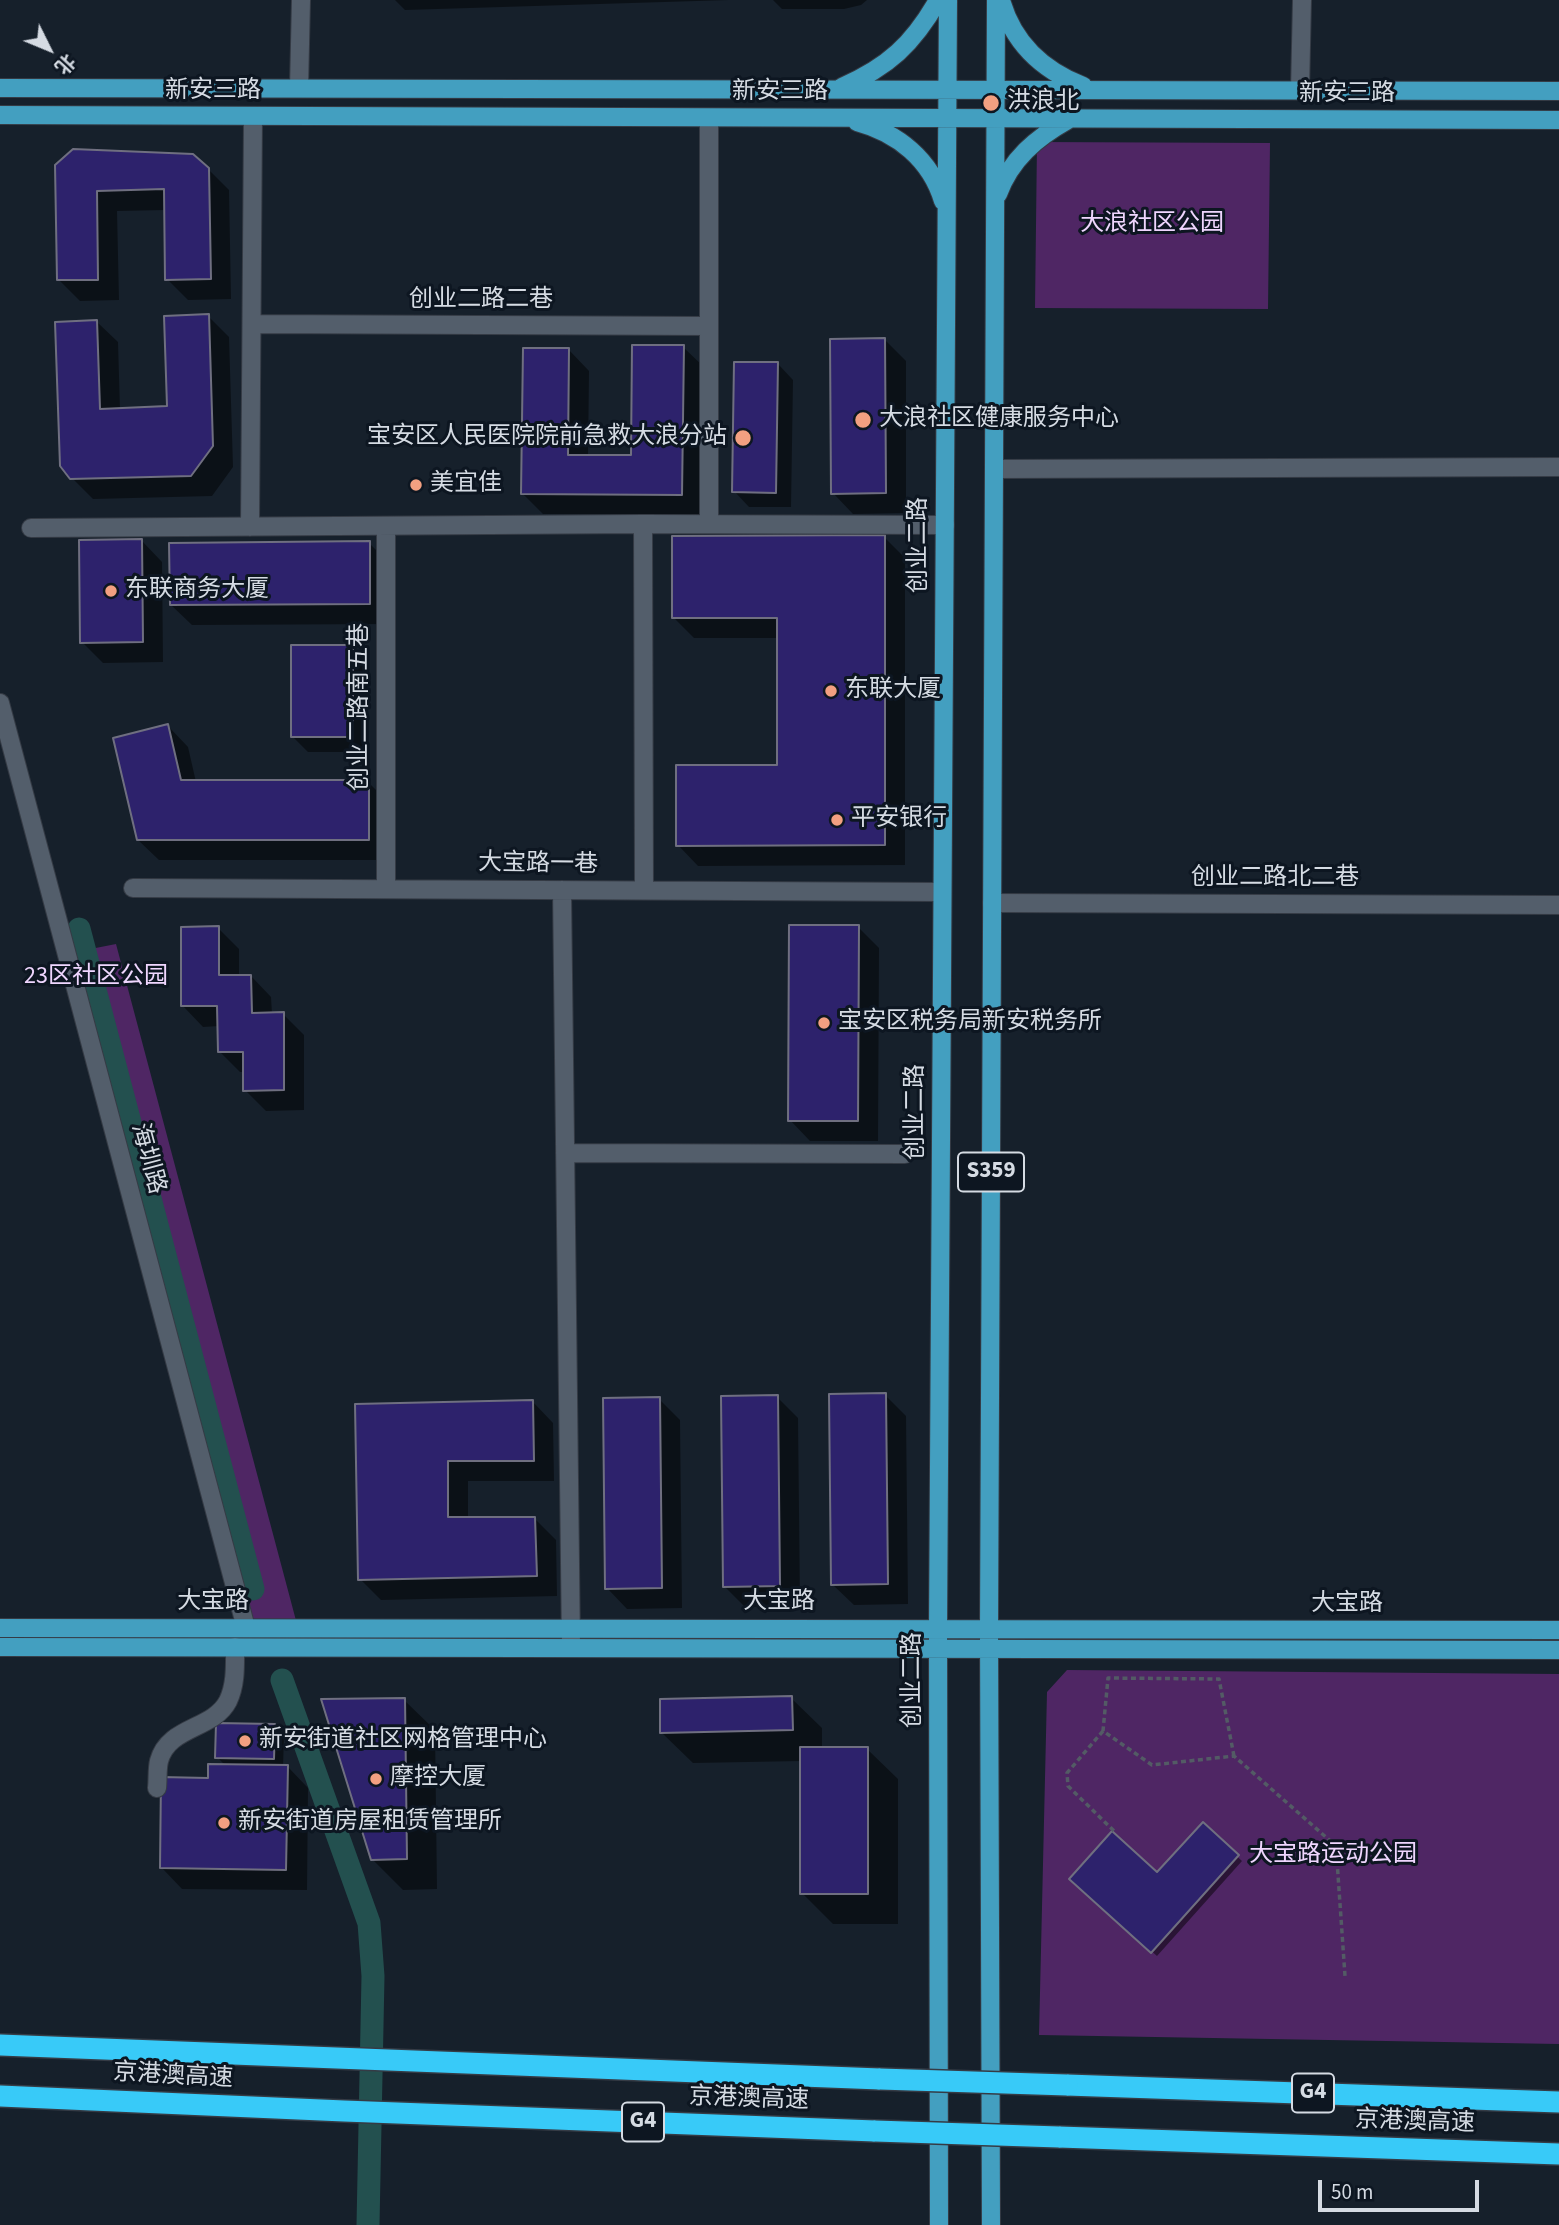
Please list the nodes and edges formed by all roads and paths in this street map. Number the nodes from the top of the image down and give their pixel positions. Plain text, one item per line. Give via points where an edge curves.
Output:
1 (301, 0) edge
2 (938, 0) edge
3 (948, 0) edge
4 (996, 0) edge
5 (1002, 0) edge
6 (1302, 0) edge
7 (0, 88) edge
8 (299, 88) junction
9 (835, 90) junction
10 (947, 90) junction
11 (995, 90) junction
12 (1093, 90) junction
13 (1300, 91) junction
14 (1559, 92) edge
15 (0, 115) edge
16 (253, 116) junction
17 (709, 118) junction
18 (841, 118) junction
19 (947, 118) junction
20 (995, 118) junction
21 (1071, 119) junction
22 (1559, 120) edge
23 (995, 204) junction
24 (946, 211) junction
25 (253, 324) junction
26 (709, 326) junction
27 (1559, 467) edge
28 (994, 469) junction
29 (643, 524) junction
30 (709, 524) junction
31 (386, 526) junction
32 (945, 526) junction
33 (250, 527) junction
34 (32, 528) dead end
35 (0, 703) edge
36 (133, 888) dead end
37 (386, 888) junction
38 (562, 890) junction
39 (644, 890) junction
40 (942, 892) junction
41 (992, 903) junction
42 (1559, 905) edge
43 (565, 1153) junction
44 (905, 1154) dead end
45 (0, 1628) edge
46 (246, 1628) junction
47 (570, 1628) junction
48 (938, 1628) junction
49 (989, 1628) junction
50 (1559, 1630) edge
51 (0, 1647) edge
52 (235, 1647) junction
53 (571, 1647) junction
54 (938, 1648) junction
55 (989, 1648) junction
56 (1559, 1650) edge
57 (1103, 1731) junction
58 (1234, 1756) junction
59 (157, 1788) dead end
60 (1115, 1832) dead end
61 (1345, 1976) dead end
62 (0, 2045) edge
63 (0, 2096) edge
64 (1559, 2102) edge
65 (1559, 2154) edge
66 (939, 2225) edge
67 (991, 2225) edge

1 - 8 street
2 - 9 main road via 903,50 869,75
3 - 10 main road, 创业二路 / S359
4 - 11 main road, S359
5 - 12 main road via 1012,30 1027,51 1062,78
6 - 13 street
7 - 8 main road, 新安三路
8 - 9 main road, 新安三路
9 - 10 main road, 新安三路
10 - 11 main road, 新安三路
10 - 19 main road, 创业二路 / S359
11 - 12 main road, 新安三路
11 - 20 main road, S359
12 - 13 main road, 新安三路
13 - 14 main road, 新安三路
15 - 16 main road, 新安三路
16 - 17 main road, 新安三路
16 - 25 street
17 - 18 main road, 新安三路
17 - 26 street
18 - 19 main road, 新安三路
18 - 24 main road via 873,127 912,150 928,168
19 - 20 main road, 新安三路
19 - 24 main road, 创业二路 / S359
20 - 21 main road, 新安三路
20 - 23 main road, S359
21 - 22 main road, 新安三路
21 - 23 main road via 1032,143 1016,160
23 - 28 main road, S359
24 - 32 main road, 创业二路 / S359
25 - 26 street, 创业二路二巷
25 - 33 street
26 - 30 street
27 - 28 street
28 - 41 main road, S359
29 - 30 street
29 - 31 street
29 - 39 street
30 - 32 street
31 - 33 street
31 - 37 street, 创业二路南五巷
32 - 40 main road, 创业二路 / S359
33 - 34 street
35 - 46 street, 海圳路
36 - 37 street, 大宝路一巷
37 - 38 street, 大宝路一巷
38 - 39 street, 大宝路一巷
38 - 43 street
39 - 40 street, 大宝路一巷
40 - 48 main road, 创业二路 / S359
41 - 42 street, 创业二路北二巷
41 - 49 main road, S359
43 - 44 street
43 - 47 street
45 - 46 main road, 大宝路
46 - 47 main road, 大宝路
47 - 48 main road, 大宝路
47 - 53 street
48 - 49 main road, 大宝路
48 - 54 main road, 创业二路 / S359
49 - 50 main road, 大宝路
49 - 55 main road, S359
51 - 52 main road, 大宝路
52 - 53 main road, 大宝路
52 - 59 street via 235,1682 227,1703 218,1714 173,1738 164,1748
53 - 54 main road, 大宝路
54 - 55 main road, 大宝路
54 - 66 main road, 创业二路 / S359
55 - 56 main road, 大宝路
55 - 67 main road, S359
57 - 58 path via 1152,1765
57 - 58 path via 1108,1678 1219,1679
57 - 60 path via 1067,1773 1068,1786
58 - 61 path via 1336,1846
62 - 64 highway, 京港澳高速 / G4, bridge
63 - 65 highway, 京港澳高速 / G4, bridge

